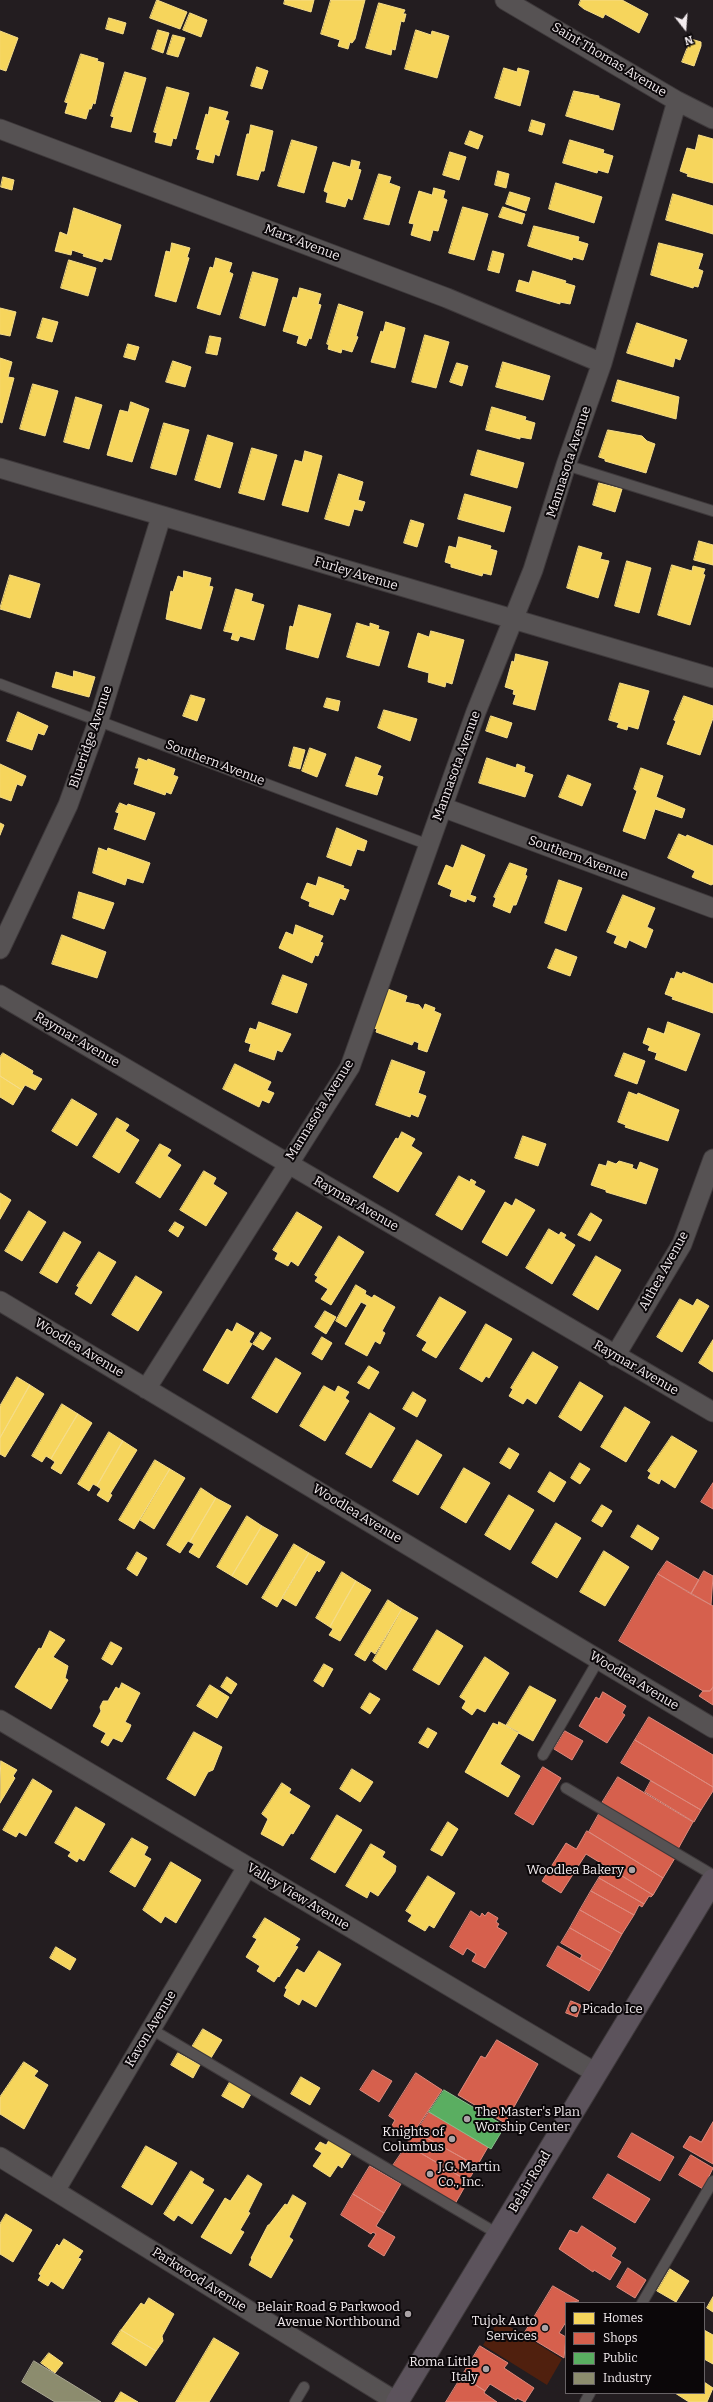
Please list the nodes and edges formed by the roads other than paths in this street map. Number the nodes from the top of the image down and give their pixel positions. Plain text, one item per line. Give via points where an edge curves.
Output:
1 (506, 0) edge
2 (526, 5) edge
3 (677, 101) junction
4 (713, 120) edge
5 (0, 129) edge
6 (602, 363) junction
7 (566, 465) junction
8 (0, 468) edge
9 (713, 512) edge
10 (161, 517) junction
11 (512, 620) junction
12 (713, 678) edge
13 (0, 684) edge
14 (99, 719) junction
15 (442, 807) junction
16 (429, 845) junction
17 (713, 908) edge
18 (0, 948) edge
19 (0, 995) edge
20 (713, 1159) edge
21 (288, 1164) junction
22 (0, 1301) edge
23 (615, 1356) junction
24 (146, 1389) junction
25 (713, 1412) edge
26 (599, 1659) junction
27 (0, 1720) edge
28 (713, 1728) edge
29 (543, 1755) dead end
30 (566, 1788) dead end
31 (247, 1867) junction
32 (713, 1875) edge
33 (713, 1880) edge
34 (151, 2029) junction
35 (596, 2073) junction
36 (0, 2157) edge
37 (713, 2181) edge
38 (55, 2191) junction
39 (498, 2234) junction
40 (643, 2302) edge
41 (304, 2387) dead end
42 (295, 2402) edge
43 (397, 2402) edge

1 - 2 street, Saint Thomas Avenue
2 - 3 street, Saint Thomas Avenue
3 - 4 street, Saint Thomas Avenue
3 - 6 street, Mannasota Avenue
5 - 6 street, Marx Avenue via 447,298
6 - 7 street, Mannasota Avenue
7 - 9 lane
7 - 11 street, Mannasota Avenue via 533,570
8 - 10 street, Furley Avenue
10 - 11 street, Furley Avenue
10 - 14 street, Blueridge Avenue
11 - 12 street, Furley Avenue
11 - 15 street, Mannasota Avenue
13 - 14 lane, Southern Avenue
14 - 16 lane, Southern Avenue
14 - 18 street, Blueridge Avenue via 68,805
15 - 16 street, Mannasota Avenue
15 - 17 street, Southern Avenue
16 - 21 street, Mannasota Avenue via 350,1066
19 - 21 street, Raymar Avenue
20 - 23 street, Althea Avenue via 682,1244
21 - 23 street, Raymar Avenue
21 - 24 street, Mannasota Avenue
22 - 24 street, Woodlea Avenue
23 - 25 street, Raymar Avenue
24 - 26 street, Woodlea Avenue
26 - 28 street, Woodlea Avenue
26 - 29 lane
27 - 31 street, Valley View Avenue
30 - 32 lane
31 - 34 street, Kavon Avenue
31 - 35 street, Valley View Avenue
33 - 35 main road, Belair Road
34 - 38 street, Kavon Avenue
34 - 39 lane
35 - 39 main road, Belair Road
36 - 38 street, Parkwood Avenue
37 - 40 lane
38 - 43 street, Parkwood Avenue
39 - 43 main road, Belair Road
41 - 42 lane

